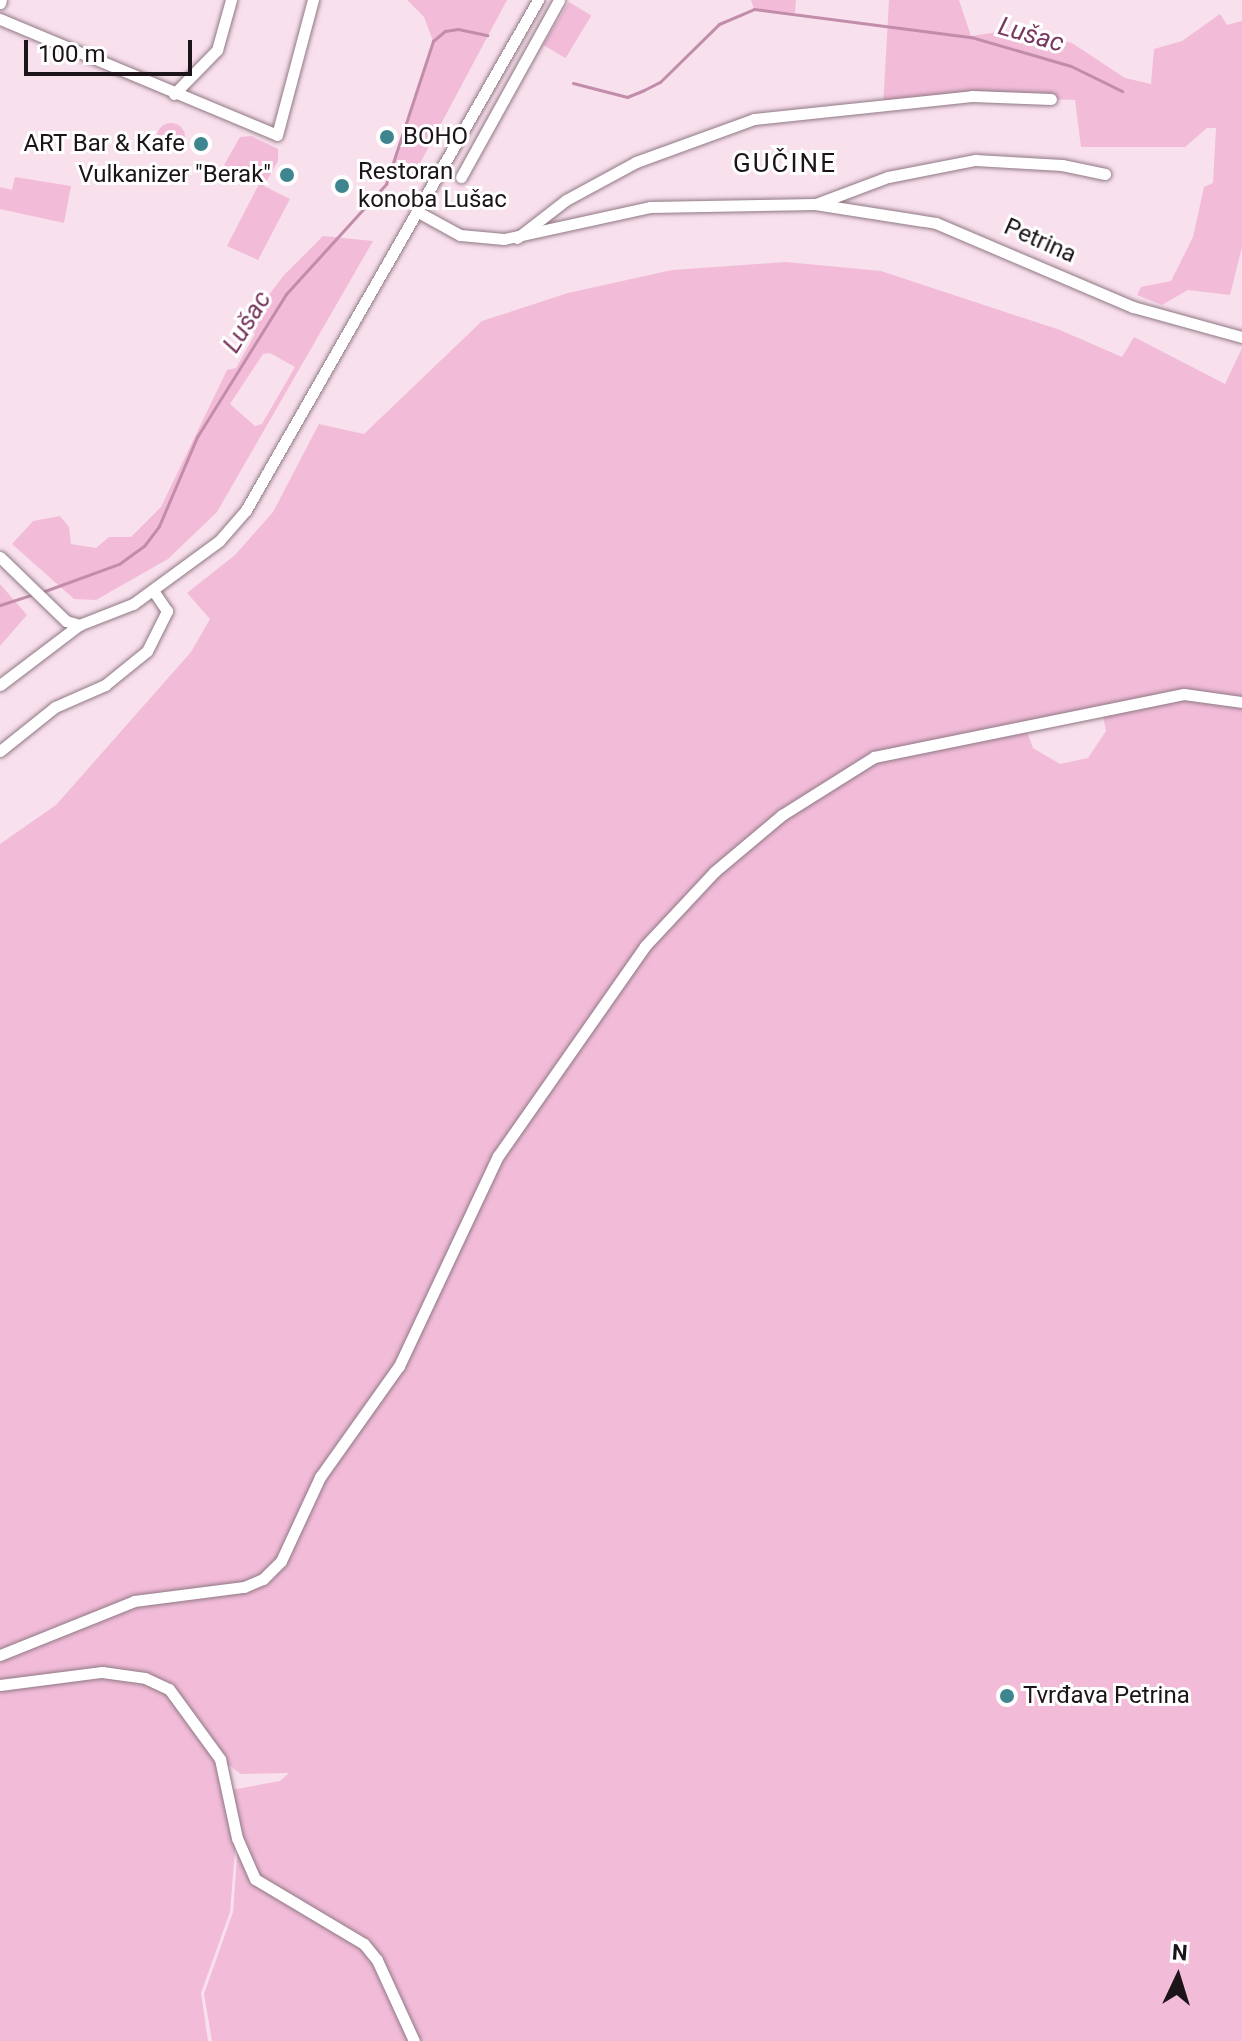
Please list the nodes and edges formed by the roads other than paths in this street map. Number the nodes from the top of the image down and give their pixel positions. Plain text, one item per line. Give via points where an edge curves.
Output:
1 (231, 0) edge
2 (313, 0) edge
3 (538, 0) edge
4 (559, 0) edge
5 (0, 19) edge
6 (174, 94) junction
7 (1051, 99) dead end
8 (1105, 174) dead end
9 (461, 177) dead end
10 (815, 204) junction
11 (418, 212) junction
12 (517, 238) junction
13 (1242, 337) edge
14 (0, 557) edge
15 (153, 590) junction
16 (79, 625) junction
17 (0, 685) edge
18 (1242, 702) edge
19 (0, 751) edge
20 (0, 1655) edge
21 (0, 1685) edge
22 (414, 2041) edge

1 - 6 street via 217,50
2 - 6 street via 277,135
3 - 11 street
4 - 9 street
5 - 6 street
7 - 12 street via 972,96 754,119 636,162 566,200
8 - 10 street, Petrina via 1047,163 975,160 888,177
10 - 12 street, Petrina via 650,207
10 - 13 street, Petrina via 936,223 1143,311
11 - 12 street, Petrina via 460,235
11 - 15 street via 246,510 219,541
14 - 16 street via 66,621
15 - 16 street via 96,622
15 - 19 street via 167,611 147,651 105,685 55,707
16 - 17 street
18 - 20 street via 1184,694 874,757 782,815 714,872 645,946 498,1156 399,1366 320,1477 281,1561 263,1579 244,1587 134,1601
21 - 22 street via 102,1672 145,1678 169,1689 220,1759 237,1838 255,1879 364,1944 377,1960

